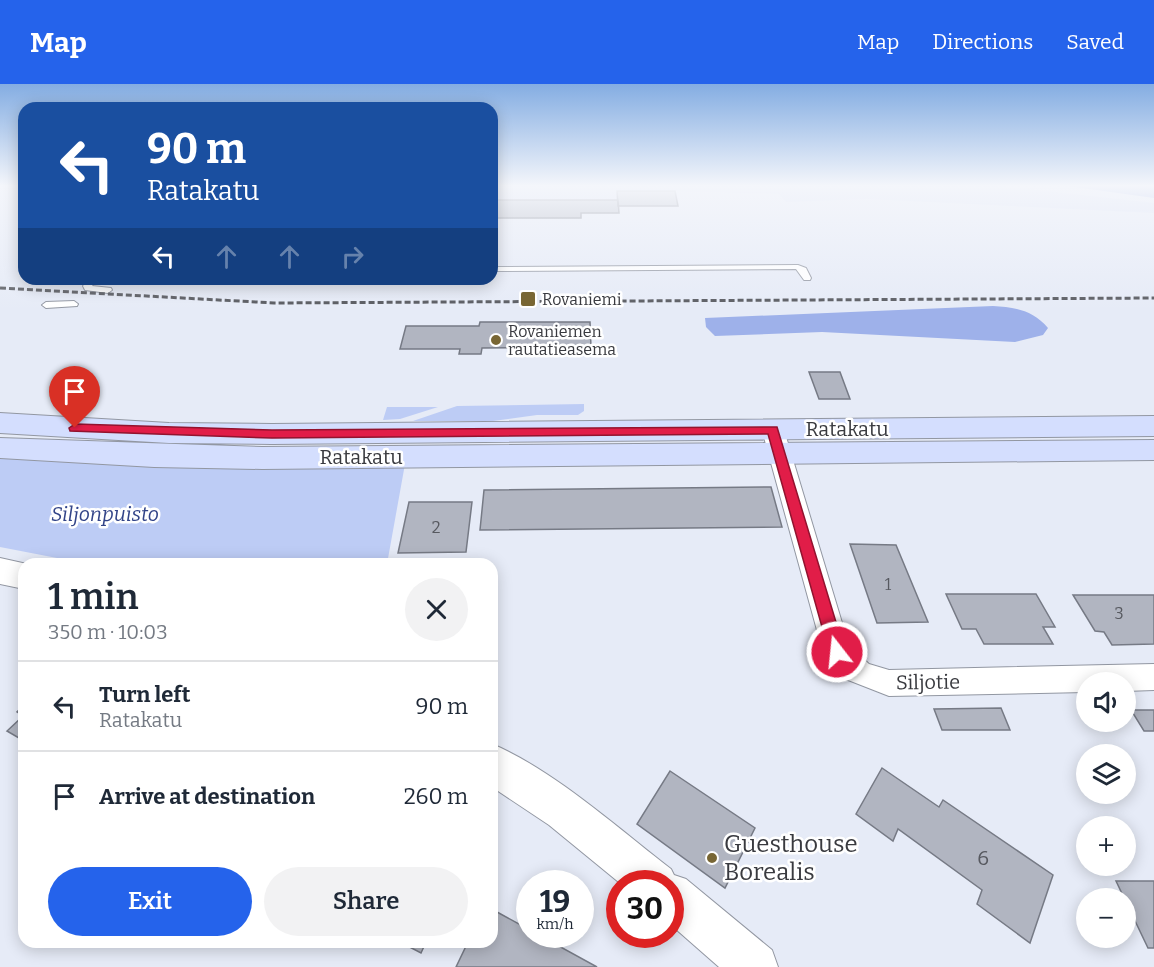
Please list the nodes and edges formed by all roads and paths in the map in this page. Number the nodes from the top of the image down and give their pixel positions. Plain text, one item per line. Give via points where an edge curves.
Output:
1 (498, 269) edge
2 (807, 278) dead end
3 (88, 285) edge
4 (108, 290) dead end
5 (74, 304) dead end
6 (46, 305) dead end
7 (0, 423) edge
8 (1154, 426) edge
9 (776, 442) junction
10 (620, 443) junction
11 (0, 448) edge
12 (1154, 450) edge
13 (0, 572) edge
14 (18, 575) edge
15 (1154, 677) edge
16 (498, 768) edge
17 (638, 870) edge
18 (684, 907) edge
19 (755, 967) edge

1 - 2 lane via 798,267
3 - 4 lane
5 - 6 lane
7 - 10 main road, Ratakatu via 170,433
8 - 9 main road, Ratakatu
9 - 10 main road, Ratakatu
9 - 12 main road, Ratakatu
9 - 15 street, Siljotie via 837,652 853,670 889,683
10 - 11 main road, Ratakatu via 262,458
13 - 14 street
16 - 17 street via 563,811
18 - 19 street

